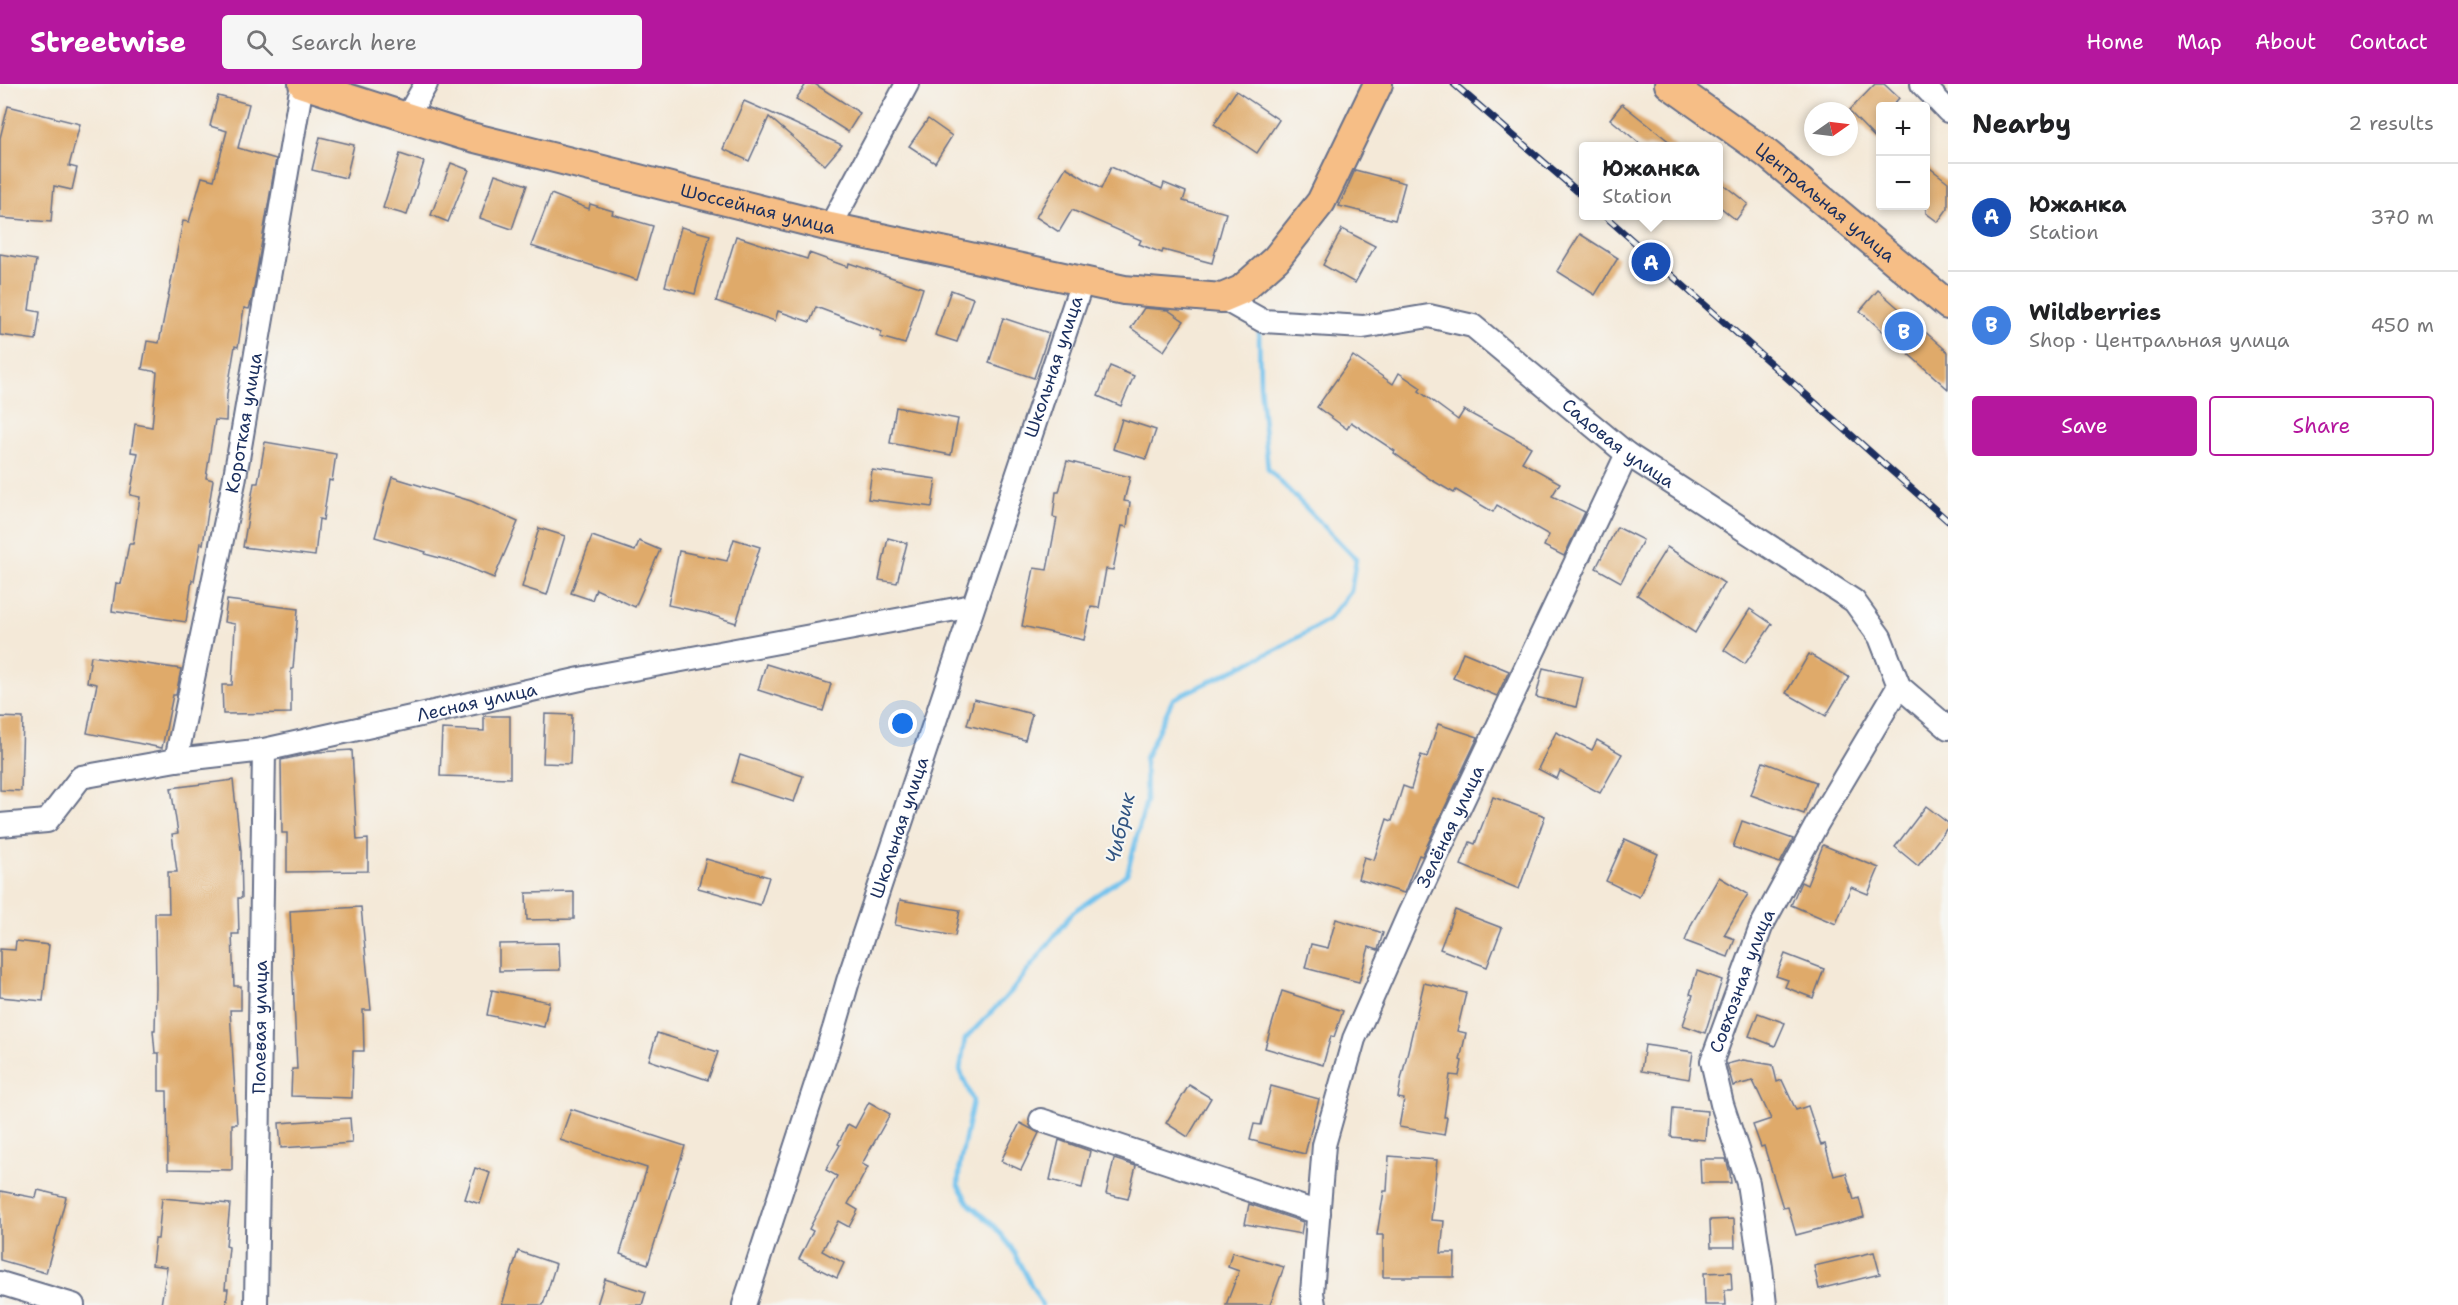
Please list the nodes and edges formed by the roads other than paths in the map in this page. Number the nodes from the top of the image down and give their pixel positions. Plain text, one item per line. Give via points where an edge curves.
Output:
1 (302, 84) edge
2 (426, 84) edge
3 (907, 84) edge
4 (1378, 84) edge
5 (1669, 84) edge
6 (1922, 84) edge
7 (1948, 111) edge
8 (407, 117) junction
9 (830, 227) junction
10 (1082, 282) junction
11 (1222, 298) junction
12 (1948, 305) edge
13 (1627, 454) junction
14 (972, 606) junction
15 (1899, 686) junction
16 (1948, 728) edge
17 (264, 750) junction
18 (176, 760) junction
19 (0, 825) edge
20 (1041, 1120) dead end
21 (1319, 1213) junction
22 (0, 1283) edge
23 (73, 1305) edge
24 (256, 1305) edge
25 (744, 1305) edge
26 (1314, 1305) edge
27 (1764, 1305) edge

1 - 8 main road, Шоссейная улица
1 - 18 street, Короткая улица via 234,482
2 - 8 street
3 - 9 street
4 - 11 main road via 1321,202 1275,259 1240,290
5 - 12 main road, Центральная улица via 1766,153
6 - 7 street
8 - 9 main road, Шоссейная улица via 463,135
9 - 10 main road, Шоссейная улица
10 - 11 main road, Шоссейная улица via 1124,290
10 - 14 street, Школьная улица
11 - 13 street, Садовая улица via 1263,321 1363,327 1429,316 1473,326
13 - 15 street, Садовая улица via 1854,602 1880,637
13 - 21 street, Зелёная улица via 1409,914 1354,1039 1324,1145
14 - 17 street, Лесная улица via 585,678
14 - 25 street, Школьная улица
15 - 16 street, Садовая улица
15 - 27 street, Совхозная улица via 1761,927 1712,1061 1748,1183
17 - 18 street, Лесная улица
17 - 24 street, Полевая улица
18 - 19 street, Лесная улица via 81,777 47,821
20 - 21 street
21 - 26 street, Зелёная улица
22 - 23 street

